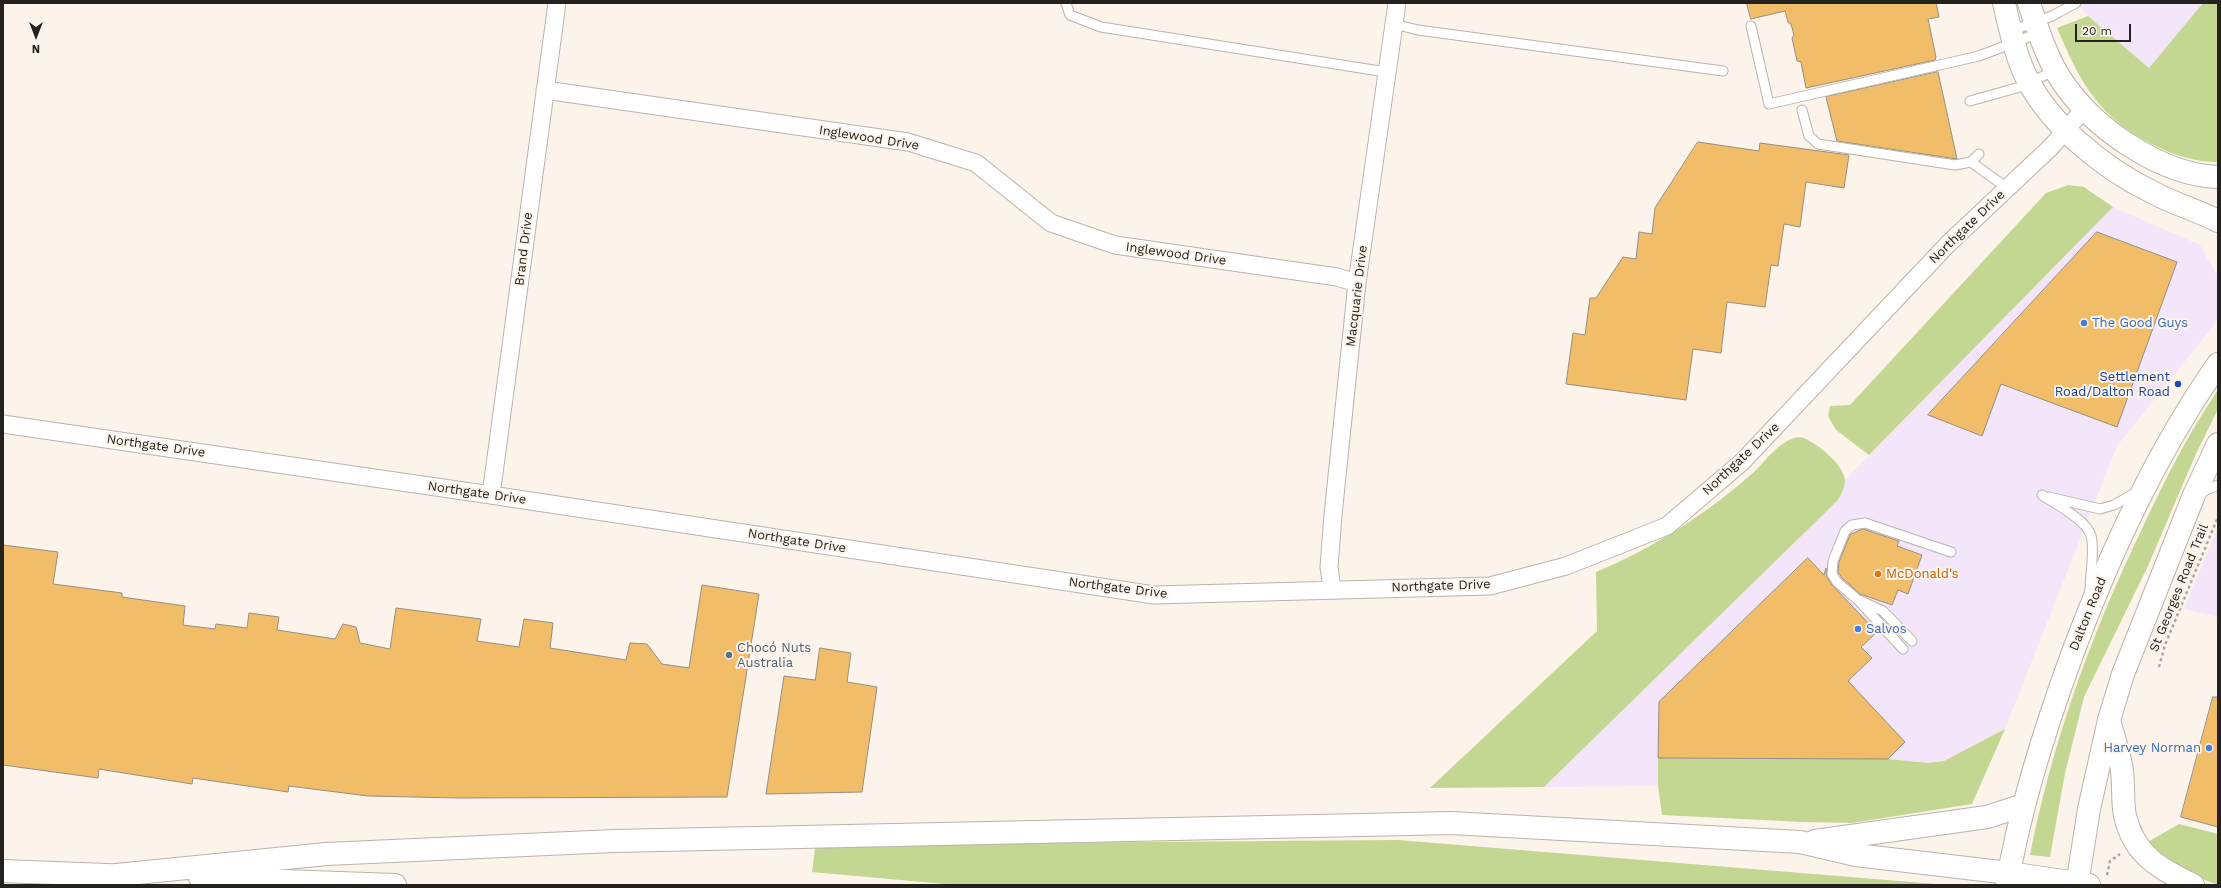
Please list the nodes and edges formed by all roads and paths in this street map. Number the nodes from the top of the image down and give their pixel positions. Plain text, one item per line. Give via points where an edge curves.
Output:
1 (557, 3) edge
2 (1066, 3) edge
3 (1397, 3) edge
4 (2004, 3) edge
5 (2076, 3) edge
6 (2034, 19) edge
7 (1394, 24) junction
8 (1751, 26) dead end
9 (2012, 37) junction
10 (2056, 70) junction
11 (1723, 71) dead end
12 (1386, 72) junction
13 (545, 90) junction
14 (1970, 101) dead end
15 (2084, 109) junction
16 (1802, 110) dead end
17 (2067, 130) junction
18 (1979, 154) dead end
19 (1971, 162) junction
20 (2218, 176) edge
21 (2007, 188) junction
22 (2218, 221) edge
23 (1357, 283) junction
24 (2218, 364) edge
25 (3, 424) edge
26 (2218, 444) edge
27 (2218, 485) edge
28 (2144, 487) junction
29 (491, 495) junction
30 (2194, 495) junction
31 (2218, 517) edge
32 (1952, 552) dead end
33 (1332, 590) junction
34 (1858, 600) junction
35 (2088, 611) junction
36 (1912, 641) dead end
37 (1903, 649) dead end
38 (2159, 667) dead end
39 (2109, 720) junction
40 (2024, 806) junction
41 (1800, 842) junction
42 (2136, 844) junction
43 (3, 871) edge
44 (117, 875) junction
45 (2008, 879) edge
46 (2087, 883) edge
47 (395, 885) edge
48 (2193, 885) edge

1 - 13 street, Brand Drive
2 - 12 lane via 1070,15 1101,27
3 - 7 street, Macquarie Drive
4 - 9 main road
5 - 6 lane via 2052,16
6 - 9 lane
6 - 10 main road
7 - 11 lane via 1418,30
7 - 12 street, Macquarie Drive
8 - 9 lane via 1769,104 1979,56
9 - 17 main road via 2023,70 2034,92
10 - 14 lane via 2020,87
10 - 15 main road
12 - 23 street, Macquarie Drive
13 - 23 street, Inglewood Drive via 908,142 976,163 1051,223 1115,245 1337,277
13 - 29 street, Brand Drive
15 - 17 street, Northgate Drive
15 - 20 main road via 2127,143 2152,158 2196,173
16 - 19 lane via 1809,136 1818,144 1948,164
17 - 21 street, Northgate Drive
17 - 22 main road via 2107,166 2131,182
18 - 19 lane
19 - 21 lane
21 - 33 street, Northgate Drive via 1948,244 1742,462 1667,526 1566,566 1490,586
23 - 33 street, Macquarie Drive via 1332,515 1329,567
24 - 28 main road, Dalton Road via 2174,432
25 - 29 street, Northgate Drive
26 - 30 main road
27 - 30 lane
28 - 35 main road, Dalton Road
28 - 35 lane via 2114,505 2100,509 2042,496 2076,518 2091,535
29 - 33 street, Northgate Drive via 1154,595
30 - 39 main road via 2123,674
31 - 38 path, St Georges Road Trail via 2165,645
32 - 34 lane via 1877,526 1858,522 1852,525 1845,531 1832,569 1837,582
34 - 36 lane via 1883,611
34 - 37 lane
35 - 40 main road, Dalton Road via 2054,703
39 - 42 main road via 2122,769 2125,816
39 - 46 main road via 2089,809
40 - 41 main road via 1987,817
40 - 45 main road, Dalton Road
41 - 44 main road via 1451,823 606,842 326,854
41 - 45 main road via 1856,855
42 - 46 path via 2110,861
42 - 48 main road via 2161,870
43 - 44 main road
44 - 47 main road
45 - 46 main road

